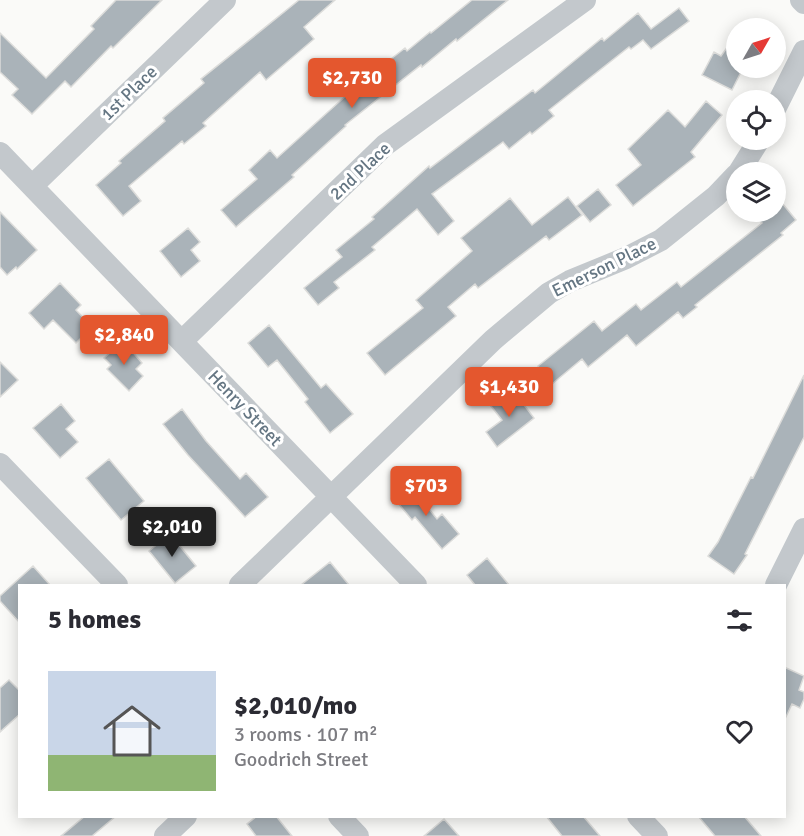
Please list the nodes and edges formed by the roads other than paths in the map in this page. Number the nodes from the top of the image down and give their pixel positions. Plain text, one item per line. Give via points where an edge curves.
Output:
1 (225, 0) edge
2 (585, 0) edge
3 (801, 0) edge
4 (804, 3) edge
5 (804, 51) edge
6 (784, 90) edge
7 (0, 153) edge
8 (32, 186) junction
9 (726, 186) edge
10 (182, 341) junction
11 (0, 464) edge
12 (331, 497) junction
13 (804, 529) edge
14 (116, 584) edge
15 (241, 584) edge
16 (415, 584) edge
17 (776, 584) edge
18 (184, 818) edge
19 (341, 818) edge
20 (640, 818) edge
21 (165, 836) edge
22 (358, 836) edge
23 (657, 836) edge

1 - 8 street, 1st Place
2 - 10 street, 2nd Place via 386,145
3 - 4 street
5 - 6 street
7 - 8 street, Henry Street
8 - 10 street, Henry Street
9 - 12 street, Emerson Place via 661,240 549,293 493,340
10 - 12 street, Henry Street
11 - 14 street
12 - 15 street, Emerson Place
12 - 16 street, Henry Street
13 - 17 street
18 - 21 street
19 - 22 street
20 - 23 street

